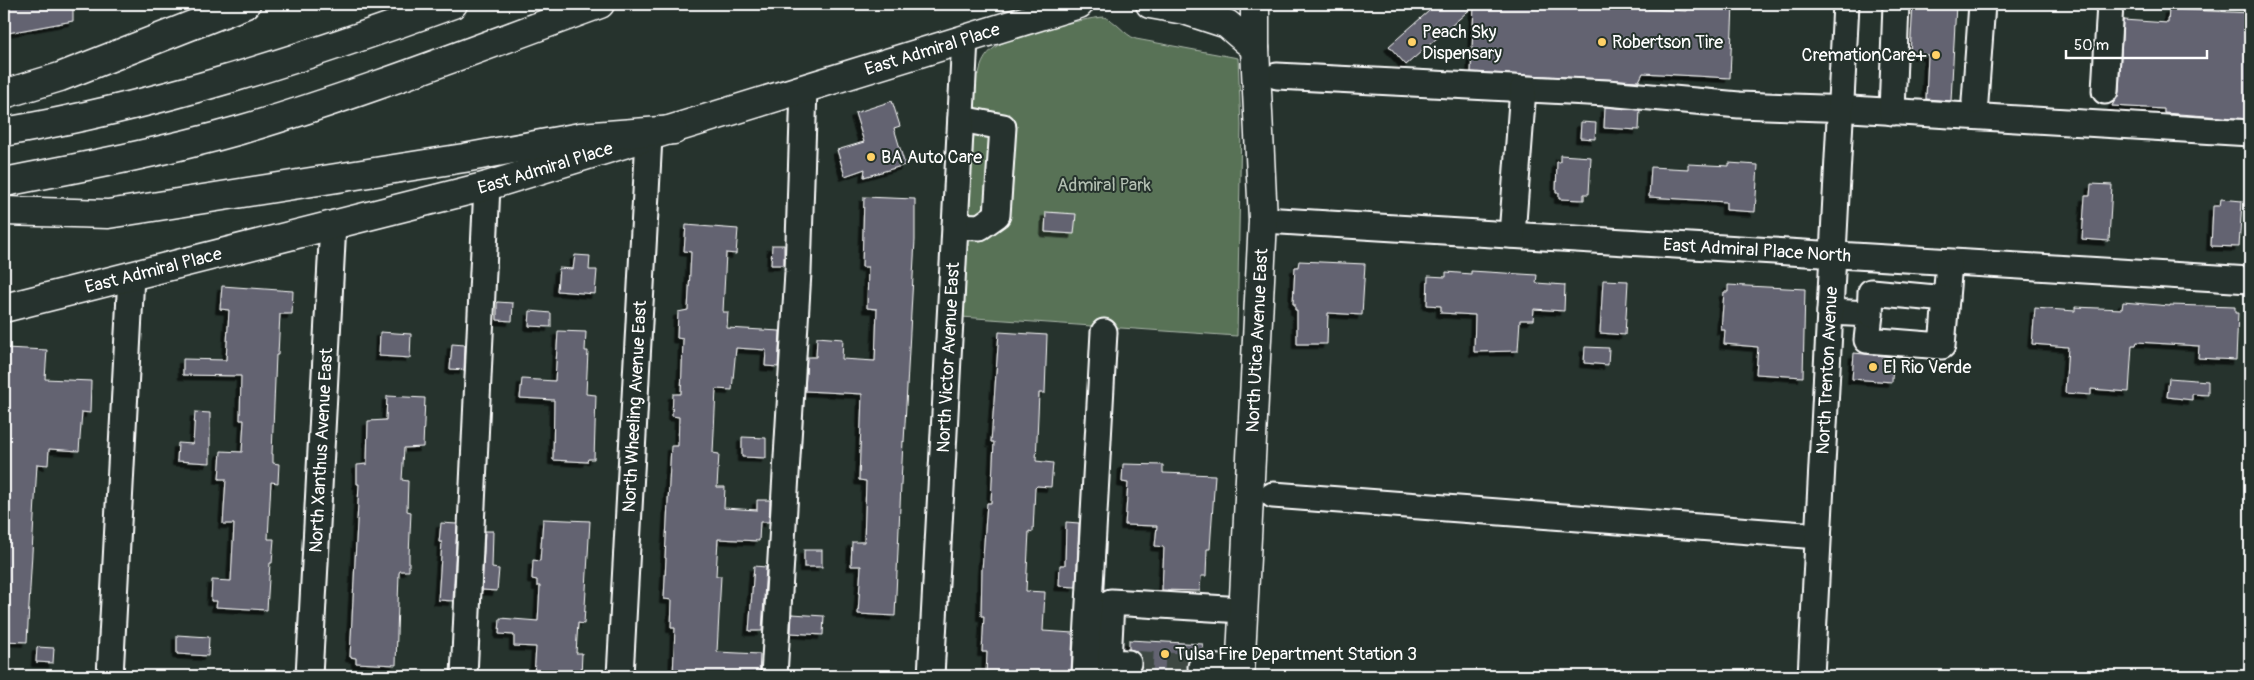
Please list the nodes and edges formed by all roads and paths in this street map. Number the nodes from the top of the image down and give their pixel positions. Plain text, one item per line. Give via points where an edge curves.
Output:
1 (246, 4) edge
2 (453, 4) edge
3 (600, 4) edge
4 (1079, 4) edge
5 (1150, 4) edge
6 (1255, 4) edge
7 (1846, 4) edge
8 (1896, 4) edge
9 (1982, 4) edge
10 (2110, 4) edge
11 (965, 39) junction
12 (1255, 48) junction
13 (1277, 76) dead end
14 (804, 89) junction
15 (1523, 89) junction
16 (2105, 91) dead end
17 (4, 94) edge
18 (1975, 101) dead end
19 (1840, 110) junction
20 (1892, 112) junction
21 (961, 120) junction
22 (4, 132) edge
23 (2250, 133) edge
24 (661, 134) junction
25 (4, 182) edge
26 (487, 186) junction
27 (4, 211) edge
28 (1263, 220) junction
29 (332, 224) junction
30 (955, 226) junction
31 (1512, 235) junction
32 (1832, 255) junction
33 (1949, 263) junction
34 (131, 276) junction
35 (2250, 280) edge
36 (1946, 299) junction
37 (4, 308) edge
38 (1830, 312) junction
39 (1870, 314) junction
40 (1104, 332) dead end
41 (1273, 495) dead end
42 (1818, 536) junction
43 (1243, 610) junction
44 (1118, 663) dead end
45 (1201, 667) tunnel mouth
46 (1240, 672) edge
47 (110, 676) edge
48 (308, 676) edge
49 (464, 676) edge
50 (620, 676) edge
51 (774, 676) edge
52 (931, 676) edge
53 (1085, 676) edge
54 (1811, 676) edge

1 - 17 main road via 60,77
2 - 22 main road via 250,74 136,104
3 - 25 main road via 368,88 240,130
4 - 11 main road, East Admiral Place
5 - 12 main road via 1184,10 1227,24
6 - 12 main road, North Utica Avenue East
7 - 19 street, North Trenton Avenue
8 - 20 street
9 - 18 street
10 - 16 street
11 - 14 main road, East Admiral Place
11 - 21 street, North Victor Avenue East
12 - 28 main road, North Utica Avenue East
13 - 15 street
14 - 24 main road, East Admiral Place
14 - 51 street via 798,282
15 - 19 street
15 - 31 street
19 - 20 street
19 - 32 street, North Trenton Avenue
20 - 23 street
21 - 30 street, North Victor Avenue East
21 - 30 street via 1003,127 997,215 980,227
24 - 26 main road, East Admiral Place
24 - 27 main road via 580,137 108,214
24 - 50 street, North Wheeling Avenue East
26 - 29 main road, East Admiral Place
26 - 49 street
28 - 31 street, East Admiral Place North
28 - 43 main road, North Utica Avenue East
29 - 34 main road, East Admiral Place
29 - 48 street, North Xanthus Avenue East
30 - 52 street, North Victor Avenue East
31 - 32 street, East Admiral Place North
32 - 33 street, East Admiral Place North
32 - 38 street, North Trenton Avenue
33 - 35 street, East Admiral Place North
33 - 36 street
34 - 37 main road, East Admiral Place
34 - 47 street
36 - 39 street via 1871,292
36 - 39 street via 1942,346 1868,340
38 - 39 street
38 - 42 street, North Trenton Avenue
40 - 53 street
41 - 42 street
42 - 54 street, North Trenton Avenue
43 - 44 street via 1112,602
43 - 46 main road, North Utica Avenue East
45 - 46 street

